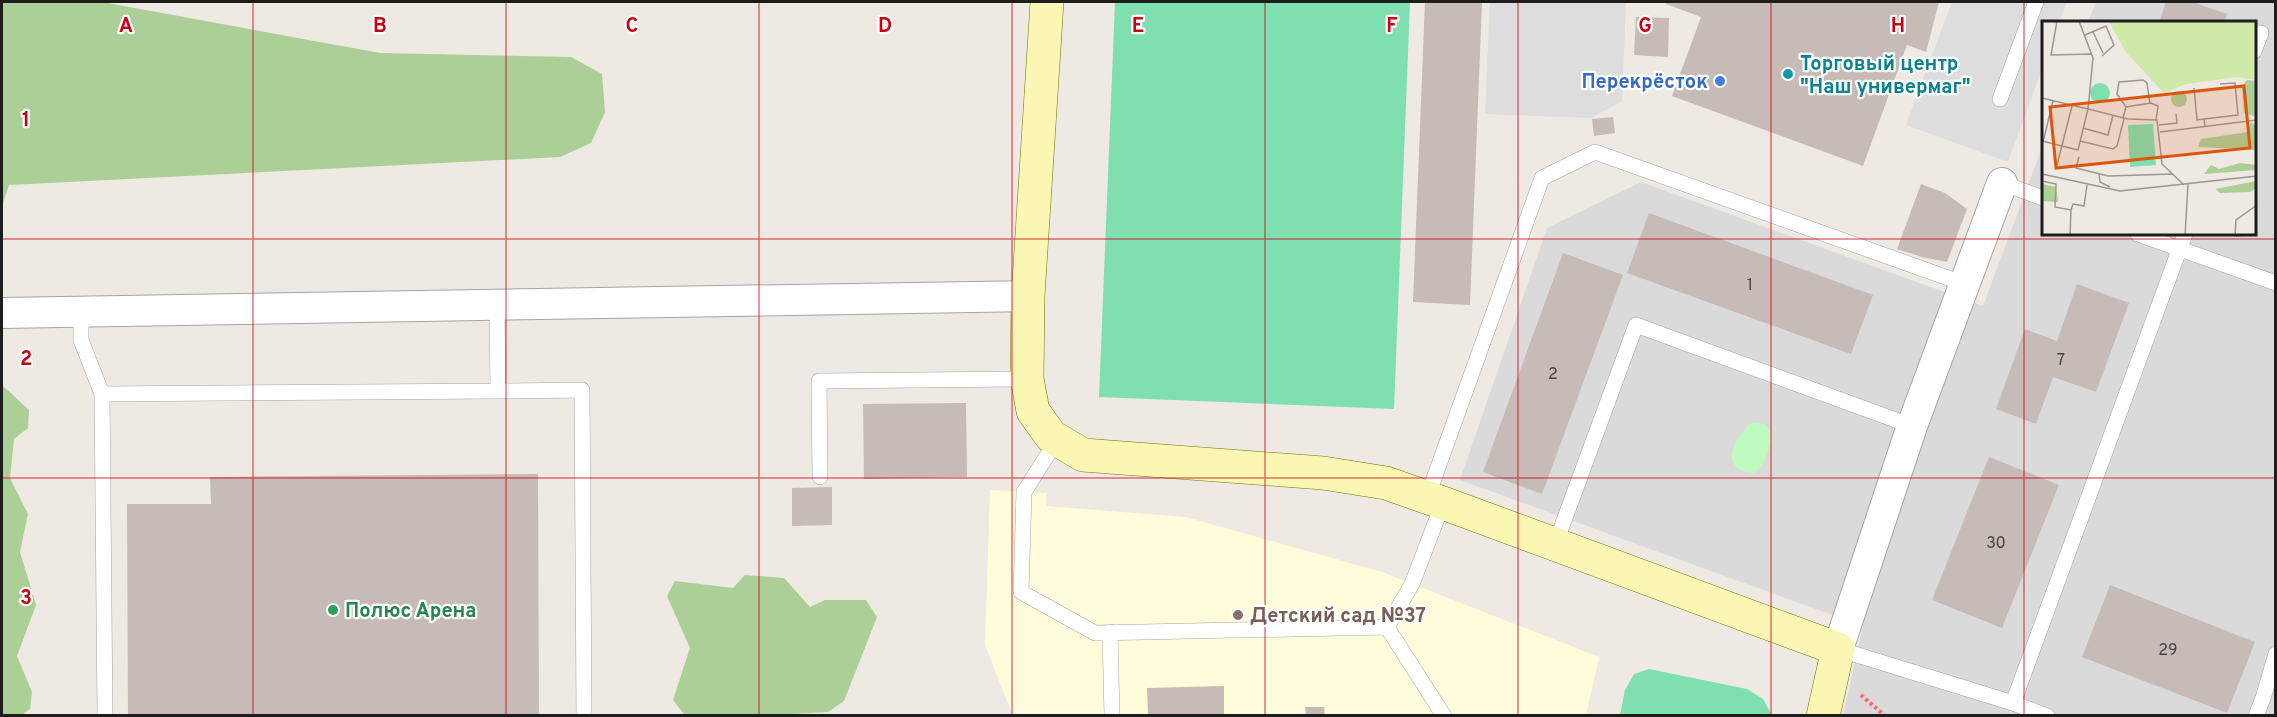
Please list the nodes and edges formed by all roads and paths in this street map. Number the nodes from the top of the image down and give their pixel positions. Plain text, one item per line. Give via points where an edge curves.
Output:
1 (1047, 2) edge
2 (2037, 2) edge
3 (2261, 33) dead end
4 (2256, 46) edge
5 (2000, 99) dead end
6 (2002, 183) joint
7 (2042, 198) edge
8 (2143, 236) edge
9 (2184, 236) edge
10 (2179, 250) junction
11 (2276, 283) edge
12 (1965, 284) junction
13 (1028, 297) junction
14 (497, 305) junction
15 (81, 312) junction
16 (2, 313) edge
17 (1027, 379) junction
18 (498, 391) junction
19 (102, 394) junction
20 (1912, 426) junction
21 (1057, 440) junction
22 (820, 477) dead end
23 (1435, 501) junction
24 (1555, 545) junction
25 (1387, 627) junction
26 (1110, 632) junction
27 (1838, 650) junction
28 (2276, 654) edge
29 (2013, 703) junction
30 (105, 716) edge
31 (584, 716) edge
32 (1112, 716) edge
33 (1444, 716) edge
34 (1823, 716) edge
35 (2047, 716) edge
36 (2256, 716) edge

1 - 13 street
2 - 5 lane
3 - 4 lane
6 - 7 lane
6 - 12 street
8 - 10 lane
9 - 10 lane
10 - 11 lane
10 - 29 lane
12 - 20 street
12 - 23 lane via 1595,153 1542,178
13 - 14 street
13 - 17 street
14 - 15 street
14 - 18 lane
15 - 16 street
15 - 19 lane via 81,340
17 - 21 street via 1033,411
17 - 22 lane via 819,381
18 - 19 lane
18 - 31 lane via 582,390
19 - 30 lane
20 - 24 lane via 1636,325
20 - 27 street
21 - 23 street via 1083,455 1323,473 1386,483
21 - 26 lane via 1024,492 1021,592 1095,633
23 - 24 street
23 - 25 lane via 1412,584
24 - 27 street
25 - 26 lane
25 - 33 lane
26 - 32 lane
27 - 29 lane
27 - 34 street
28 - 36 lane
29 - 35 lane

